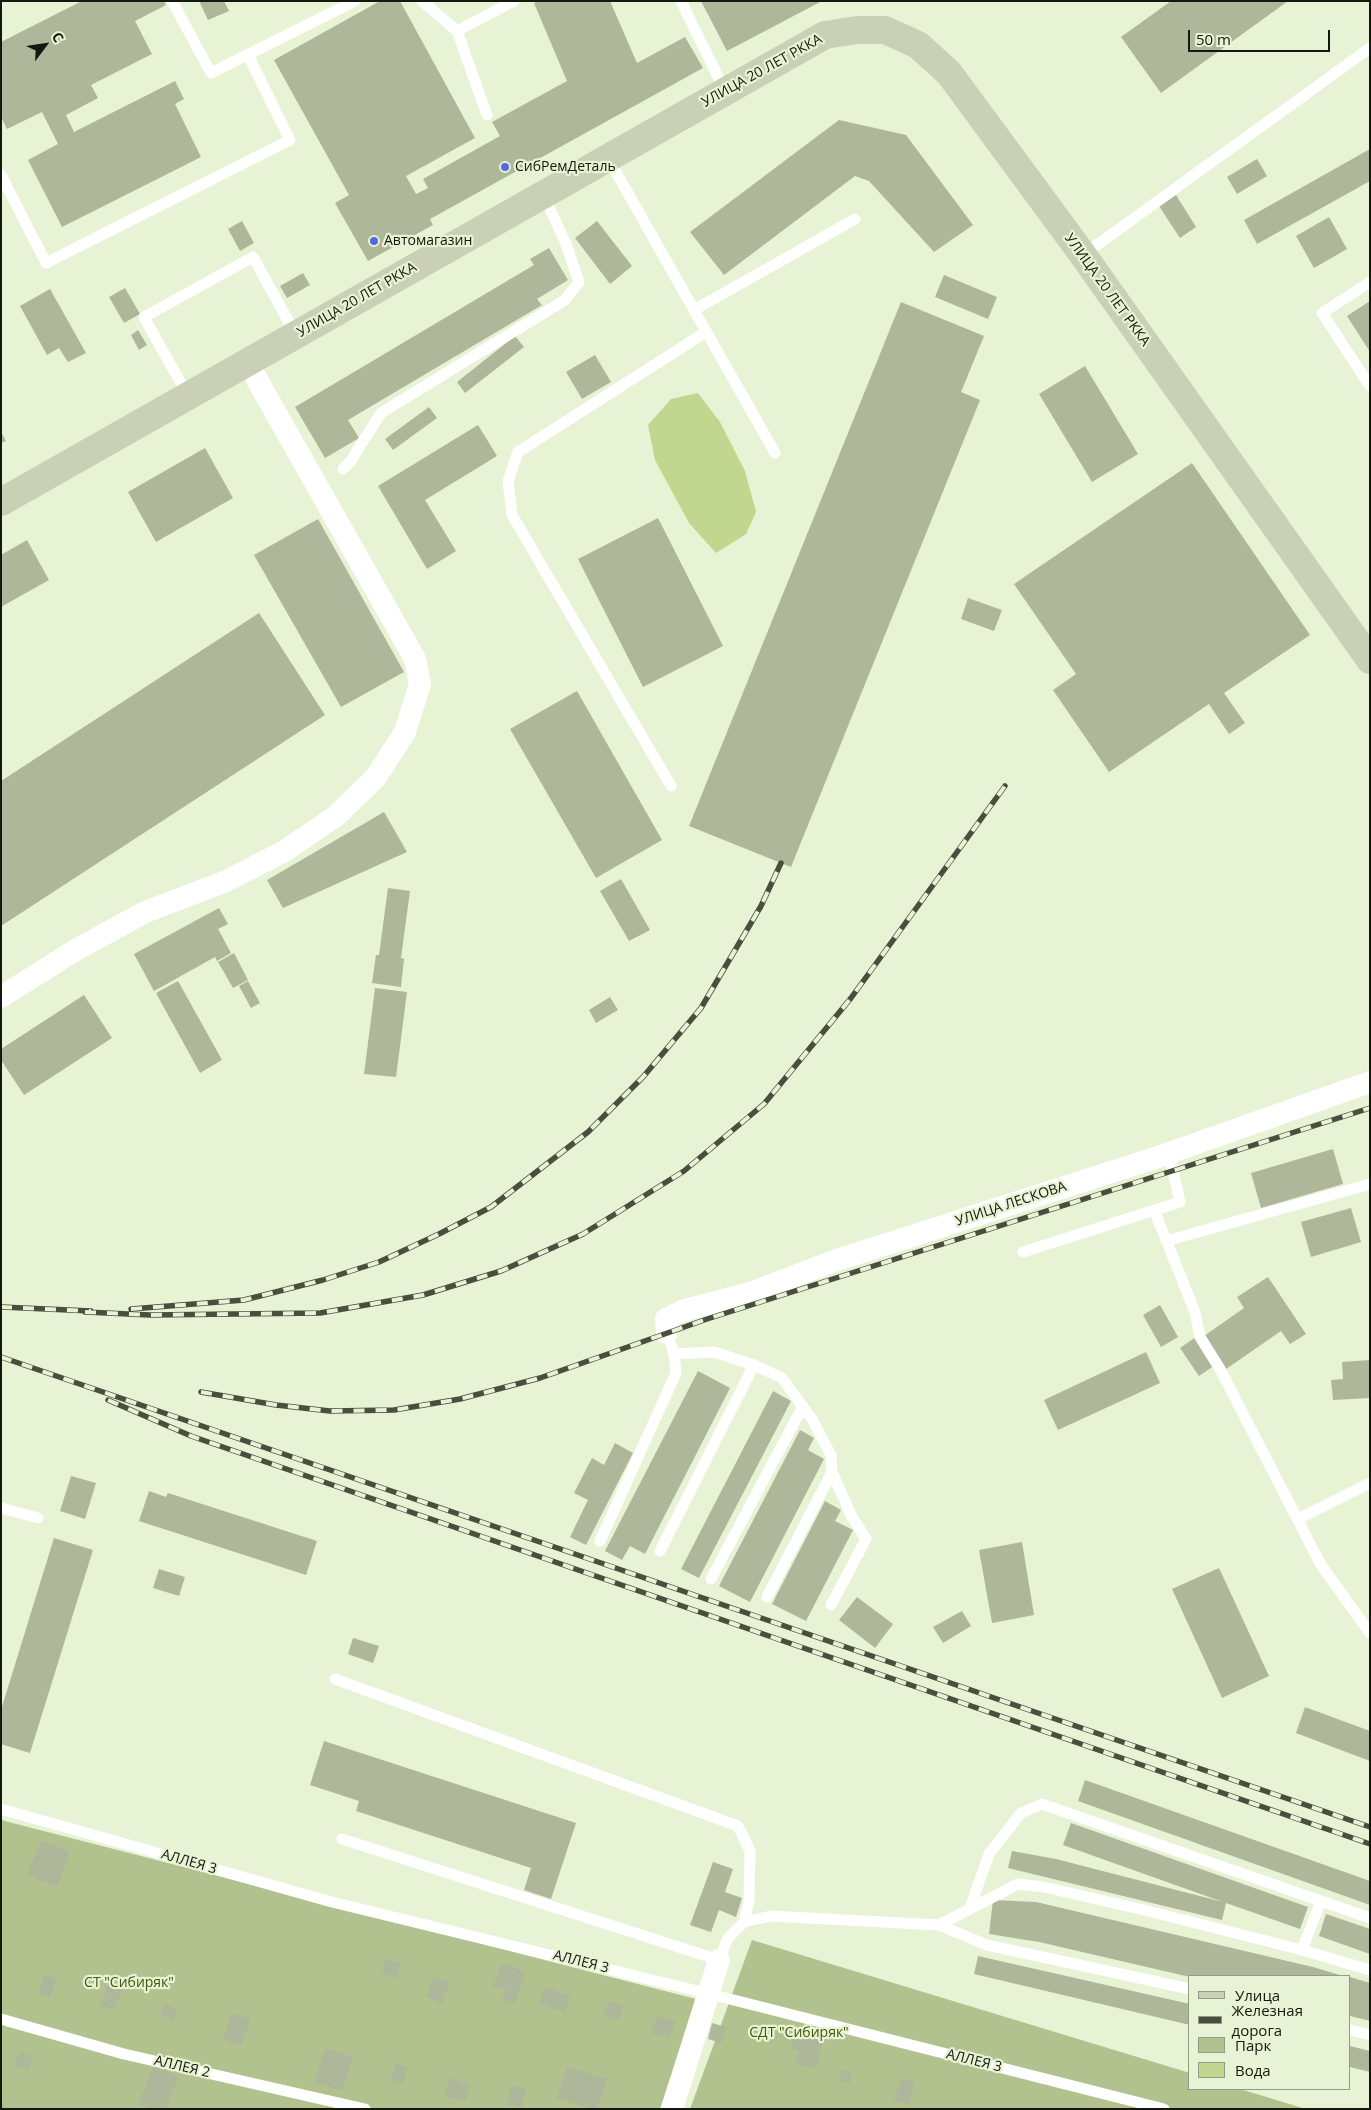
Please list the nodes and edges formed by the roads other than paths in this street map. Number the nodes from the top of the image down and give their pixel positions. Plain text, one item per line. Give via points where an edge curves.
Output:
1 (172, 1) edge
2 (355, 1) edge
3 (422, 1) edge
4 (514, 1) edge
5 (681, 1) edge
6 (457, 31) junction
7 (1370, 48) edge
8 (248, 55) junction
9 (725, 92) junction
10 (487, 115) dead end
11 (608, 158) junction
12 (1, 175) edge
13 (542, 192) dead end
14 (855, 219) dead end
15 (1083, 255) junction
16 (1370, 282) edge
17 (694, 310) junction
18 (706, 332) junction
19 (296, 335) junction
20 (247, 362) junction
21 (1370, 386) edge
22 (188, 396) junction
23 (775, 453) dead end
24 (343, 469) dead end
25 (1, 502) edge
26 (1370, 660) edge
27 (671, 786) dead end
28 (1, 998) edge
29 (1370, 1082) edge
30 (1169, 1153) junction
31 (1370, 1184) edge
32 (1154, 1210) junction
33 (1166, 1241) junction
34 (1023, 1252) dead end
35 (667, 1333) joint
36 (674, 1354) junction
37 (754, 1365) junction
38 (803, 1406) junction
39 (832, 1472) junction
40 (1370, 1483) edge
41 (1, 1508) edge
42 (38, 1518) dead end
43 (1298, 1519) junction
44 (600, 1541) dead end
45 (660, 1551) dead end
46 (711, 1579) dead end
47 (767, 1597) dead end
48 (831, 1605) dead end
49 (1370, 1633) edge
50 (335, 1679) dead end
51 (1, 1809) edge
52 (342, 1839) dead end
53 (1321, 1901) junction
54 (970, 1908) junction
55 (1370, 1918) edge
56 (744, 1922) junction
57 (939, 1925) junction
58 (1302, 1950) junction
59 (719, 1960) junction
60 (1370, 1970) edge
61 (1188, 1989) edge
62 (710, 1994) junction
63 (1, 2019) edge
64 (1351, 2030) edge
65 (1370, 2035) edge
66 (365, 2109) edge
67 (672, 2109) edge
68 (1164, 2109) edge

1 - 8 lane via 211,73
2 - 8 lane
3 - 6 lane
4 - 6 lane
5 - 9 lane
6 - 10 lane
7 - 15 lane
8 - 12 lane via 290,140 46,263
9 - 11 main road, УЛИЦА 20 ЛЕТ РККА
9 - 15 main road, УЛИЦА 20 ЛЕТ РККА via 825,35 885,30 918,45 949,73
11 - 17 lane
11 - 19 main road, УЛИЦА 20 ЛЕТ РККА
13 - 24 lane via 579,282 565,300 381,413
14 - 17 lane
15 - 26 main road, УЛИЦА 20 ЛЕТ РККА
16 - 21 lane via 1322,312
17 - 18 lane
18 - 23 lane
18 - 27 lane via 518,452 508,481 512,515
19 - 20 main road, УЛИЦА 20 ЛЕТ РККА
19 - 22 lane via 253,257 144,317
20 - 22 main road, УЛИЦА 20 ЛЕТ РККА
20 - 28 street via 415,659 420,684 405,732 376,777 336,816 282,852 224,882 145,912 74,951
22 - 25 main road, УЛИЦА 20 ЛЕТ РККА
29 - 30 street, УЛИЦА ЛЕСКОВА
30 - 32 lane via 1180,1202
30 - 35 street, УЛИЦА ЛЕСКОВА via 834,1261 750,1293 682,1311 666,1319
31 - 33 lane
32 - 33 lane
32 - 34 lane
33 - 43 lane via 1195,1312 1200,1337
35 - 36 lane
36 - 37 lane via 714,1352
36 - 44 lane via 676,1373
37 - 38 lane via 782,1378
37 - 45 lane
38 - 39 lane via 831,1455
38 - 46 lane
39 - 47 lane
39 - 48 lane via 851,1515 866,1539
40 - 43 lane
41 - 42 lane
43 - 49 lane via 1321,1565
50 - 56 lane via 738,1826 750,1851 749,1901
51 - 62 lane, АЛЛЕЯ 3 via 332,1902
52 - 59 lane
53 - 54 lane via 1042,1804 1021,1813 989,1854
53 - 55 lane
53 - 58 lane
54 - 57 lane
54 - 58 lane via 1018,1884 1044,1887
56 - 57 lane via 771,1916
56 - 59 lane via 728,1938
57 - 61 lane via 987,1945
58 - 60 lane
59 - 62 street
62 - 67 street
62 - 68 lane, АЛЛЕЯ 3
63 - 66 lane, АЛЛЕЯ 2 via 124,2054
64 - 65 lane

